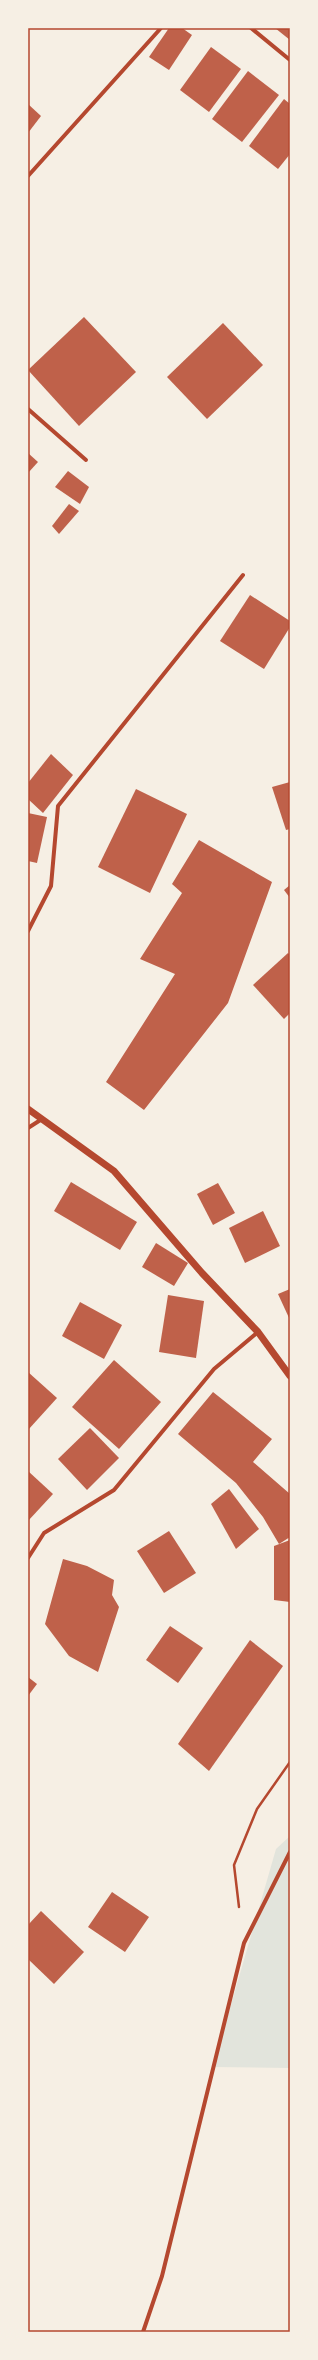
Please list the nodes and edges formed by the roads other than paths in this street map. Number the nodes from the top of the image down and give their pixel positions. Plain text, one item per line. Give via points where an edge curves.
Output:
1 (161, 28) edge
2 (251, 28) edge
3 (290, 60) edge
4 (28, 176) edge
5 (28, 409) edge
6 (86, 460) dead end
7 (243, 576) dead end
8 (28, 931) edge
9 (28, 1109) edge
10 (42, 1119) junction
11 (28, 1128) edge
12 (258, 1332) junction
13 (290, 1375) edge
14 (28, 1558) edge
15 (290, 1852) edge
16 (143, 2332) edge

1 - 4 street
2 - 3 street
5 - 6 street
7 - 8 street via 58,806 51,886
9 - 10 street
10 - 11 street
10 - 12 street via 114,1171 202,1273
12 - 13 street
12 - 14 street via 214,1370 114,1490 44,1533
15 - 16 street via 244,1943 162,2276

